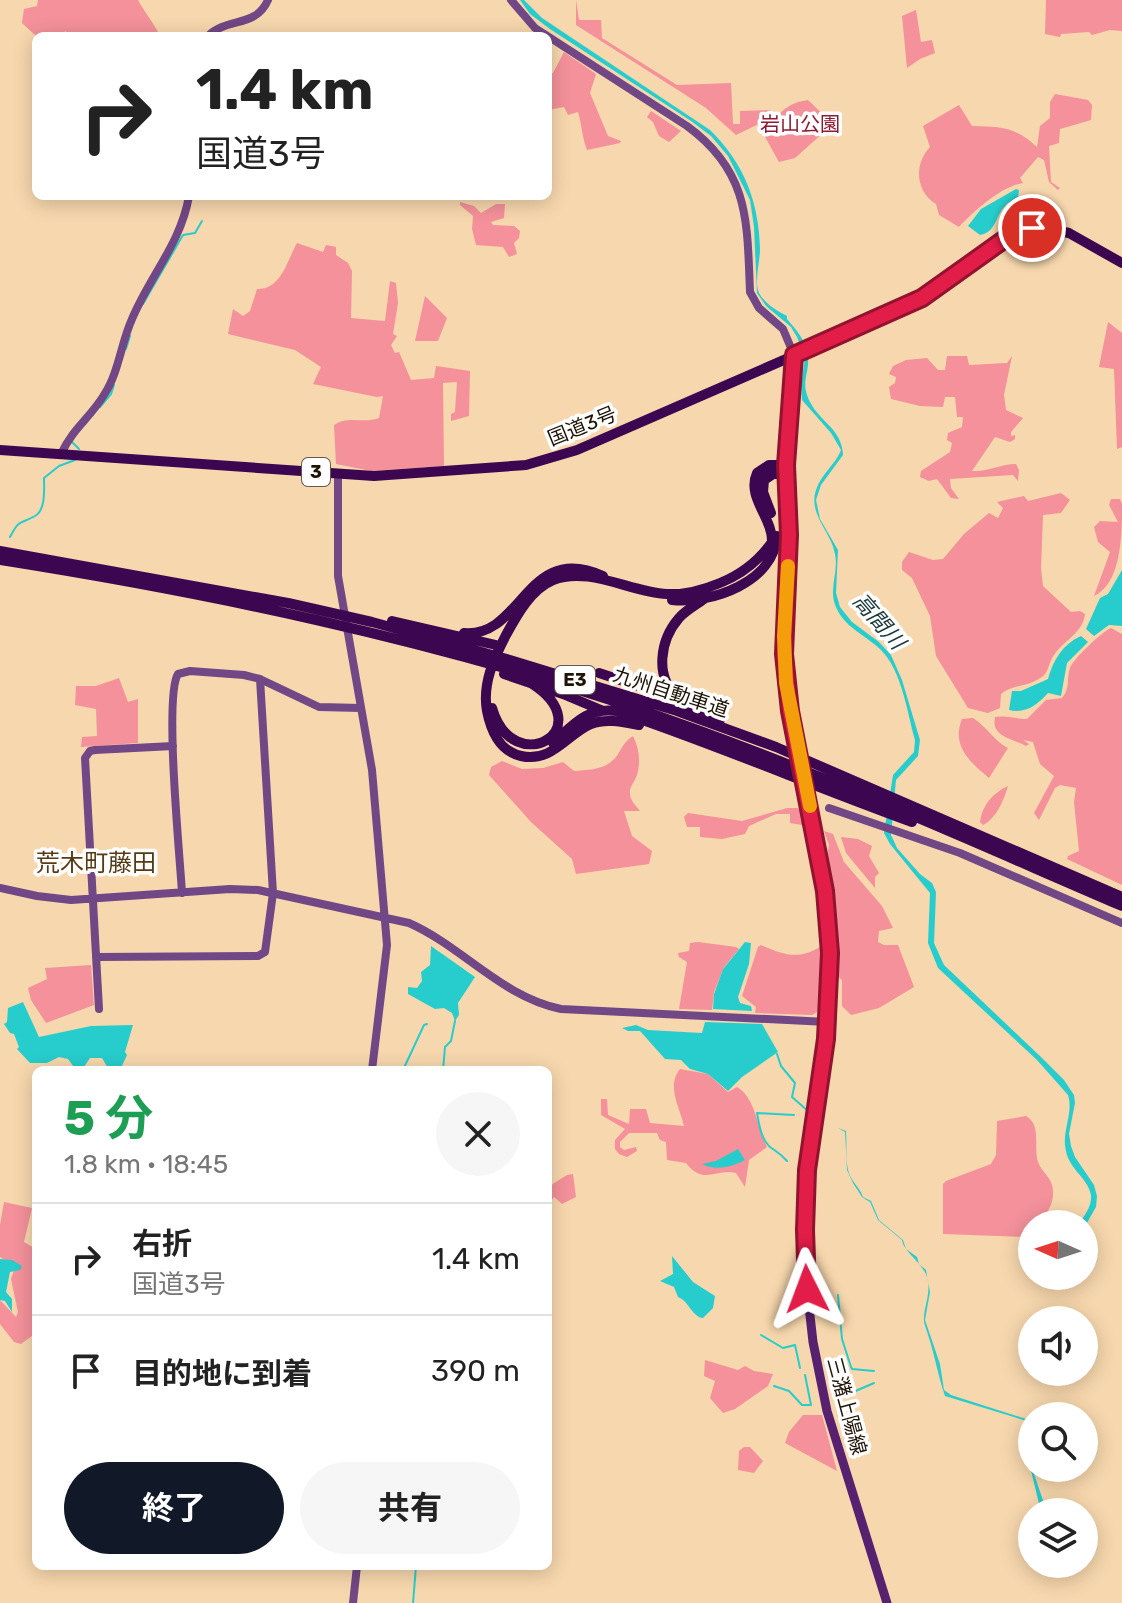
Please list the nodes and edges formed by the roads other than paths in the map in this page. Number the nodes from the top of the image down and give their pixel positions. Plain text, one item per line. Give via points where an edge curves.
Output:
1 (268, 0) edge
2 (511, 0) edge
3 (212, 32) edge
4 (541, 32) edge
5 (552, 39) edge
6 (188, 200) edge
7 (1122, 263) edge
8 (800, 352) junction
9 (0, 450) edge
10 (61, 454) junction
11 (786, 470) junction
12 (338, 474) junction
13 (0, 551) edge
14 (0, 560) edge
15 (619, 585) junction
16 (706, 598) junction
17 (288, 603) junction
18 (514, 626) junction
19 (438, 630) junction
20 (414, 644) junction
21 (496, 645) dead end
22 (599, 673) dead end
23 (492, 677) junction
24 (260, 679) junction
25 (531, 683) junction
26 (690, 707) junction
27 (361, 708) junction
28 (489, 717) junction
29 (639, 725) junction
30 (682, 738) dead end
31 (173, 746) junction
32 (776, 747) junction
33 (829, 808) dead end
34 (996, 850) junction
35 (0, 888) edge
36 (182, 893) junction
37 (273, 893) junction
38 (1122, 897) edge
39 (93, 899) junction
40 (1122, 906) edge
41 (385, 916) junction
42 (1122, 923) edge
43 (97, 957) junction
44 (99, 1009) dead end
45 (828, 1022) junction
46 (373, 1066) edge
47 (357, 1570) edge
48 (353, 1603) edge
49 (887, 1603) edge

1 - 3 street via 249,20
2 - 4 street
5 - 8 street via 687,126 722,160 747,217 750,292
6 - 10 street via 182,228 130,322 110,383
7 - 8 highway, 国道3号 / 3 via 1069,233 1019,230 922,298
8 - 11 main road, 三潴上陽線
8 - 12 highway, 国道3号 / 3 via 548,460 398,475
9 - 10 highway, 国道3号 / 3
10 - 12 highway, 国道3号 / 3
11 - 15 highway via 763,468 754,479 755,495 772,533 772,542 757,561 733,577 681,594
11 - 16 highway via 768,476 763,485 777,535 771,559 739,587
11 - 45 main road, 三潴上陽線 via 786,683 828,923
12 - 27 street via 338,576
13 - 17 highway, 九州自動車道 / E3
14 - 20 highway, 九州自動車道 / E3 via 287,611
15 - 18 highway via 583,577 554,579 530,597
15 - 19 highway via 593,571 563,569 535,582 493,627 473,634
16 - 18 highway via 663,599 570,582 555,585 531,603
16 - 26 highway via 680,617 663,649 664,678
17 - 19 highway
17 - 32 highway, 九州自動車道 / E3 via 510,660
18 - 23 highway
19 - 21 highway
20 - 25 highway
20 - 34 highway, 九州自動車道 / E3 via 669,720
22 - 26 highway
23 - 25 highway via 498,724 511,739 536,745 554,735 560,716 551,698
23 - 28 highway via 486,700
24 - 27 street via 319,707
24 - 31 street via 178,674
24 - 37 street
25 - 29 highway
26 - 32 highway
27 - 41 street
28 - 29 highway via 500,744 531,757 553,751 590,725
28 - 34 highway via 506,742 532,752 548,747 589,713 617,711
29 - 30 highway
31 - 36 street
31 - 39 street via 95,750 87,755
32 - 38 highway, 九州自動車道 / E3
33 - 42 street via 960,853
34 - 40 highway, 九州自動車道 / E3
35 - 39 street
36 - 37 street
36 - 39 street
37 - 41 street
37 - 43 street via 268,947 262,955
39 - 43 street
41 - 45 street via 429,932 512,990 543,1005
41 - 46 street via 387,962
43 - 44 street
45 - 49 main road, 三潴上陽線 via 805,1201 813,1342 827,1411
47 - 48 street

